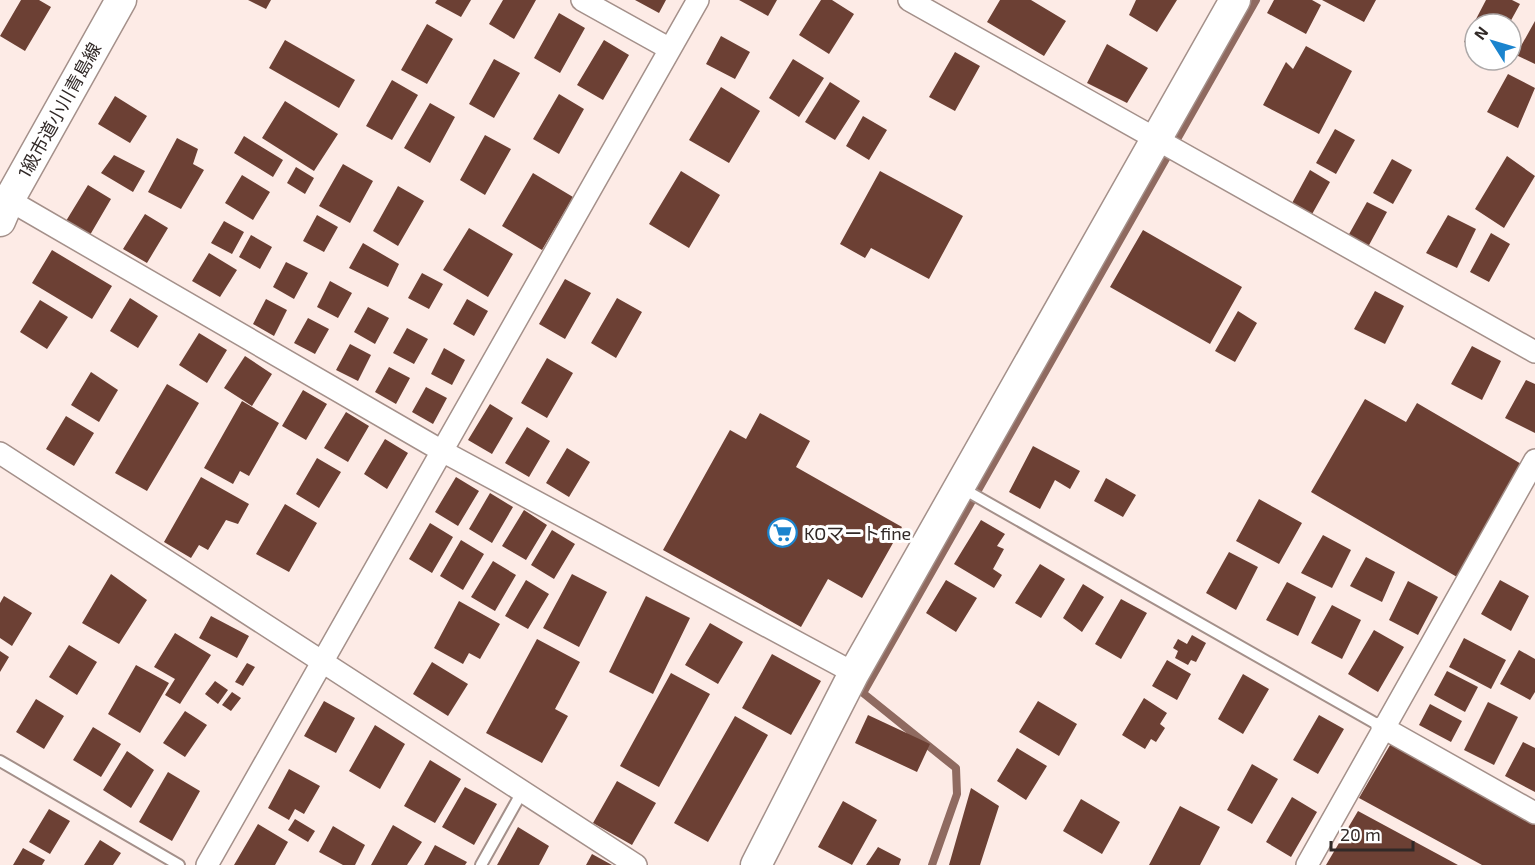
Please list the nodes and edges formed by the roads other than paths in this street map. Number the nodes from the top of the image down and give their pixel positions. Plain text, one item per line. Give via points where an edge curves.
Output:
1 (121, 0) edge
2 (582, 0) edge
3 (698, 0) edge
4 (909, 0) edge
5 (1234, 0) edge
6 (670, 50) junction
7 (1155, 140) junction
8 (4, 211) edge
9 (1535, 352) edge
10 (442, 451) junction
11 (0, 453) edge
12 (1535, 460) edge
13 (960, 486) junction
14 (325, 662) junction
15 (854, 673) junction
16 (1382, 727) junction
17 (0, 760) edge
18 (522, 792) junction
19 (1535, 813) edge
20 (179, 865) edge
21 (207, 865) edge
22 (481, 865) edge
23 (636, 865) edge
24 (756, 865) edge
25 (1307, 865) edge

1 - 8 street, 1級市道小川青島線
2 - 6 street
3 - 6 street
4 - 7 street
5 - 7 street
6 - 10 street
7 - 9 street
7 - 13 street
8 - 10 street
10 - 14 street
10 - 15 street
11 - 14 street
12 - 16 street
13 - 15 street
13 - 16 lane
14 - 18 street
14 - 21 street
15 - 24 street
16 - 19 street
16 - 25 street
17 - 20 lane
18 - 22 lane
18 - 23 street

